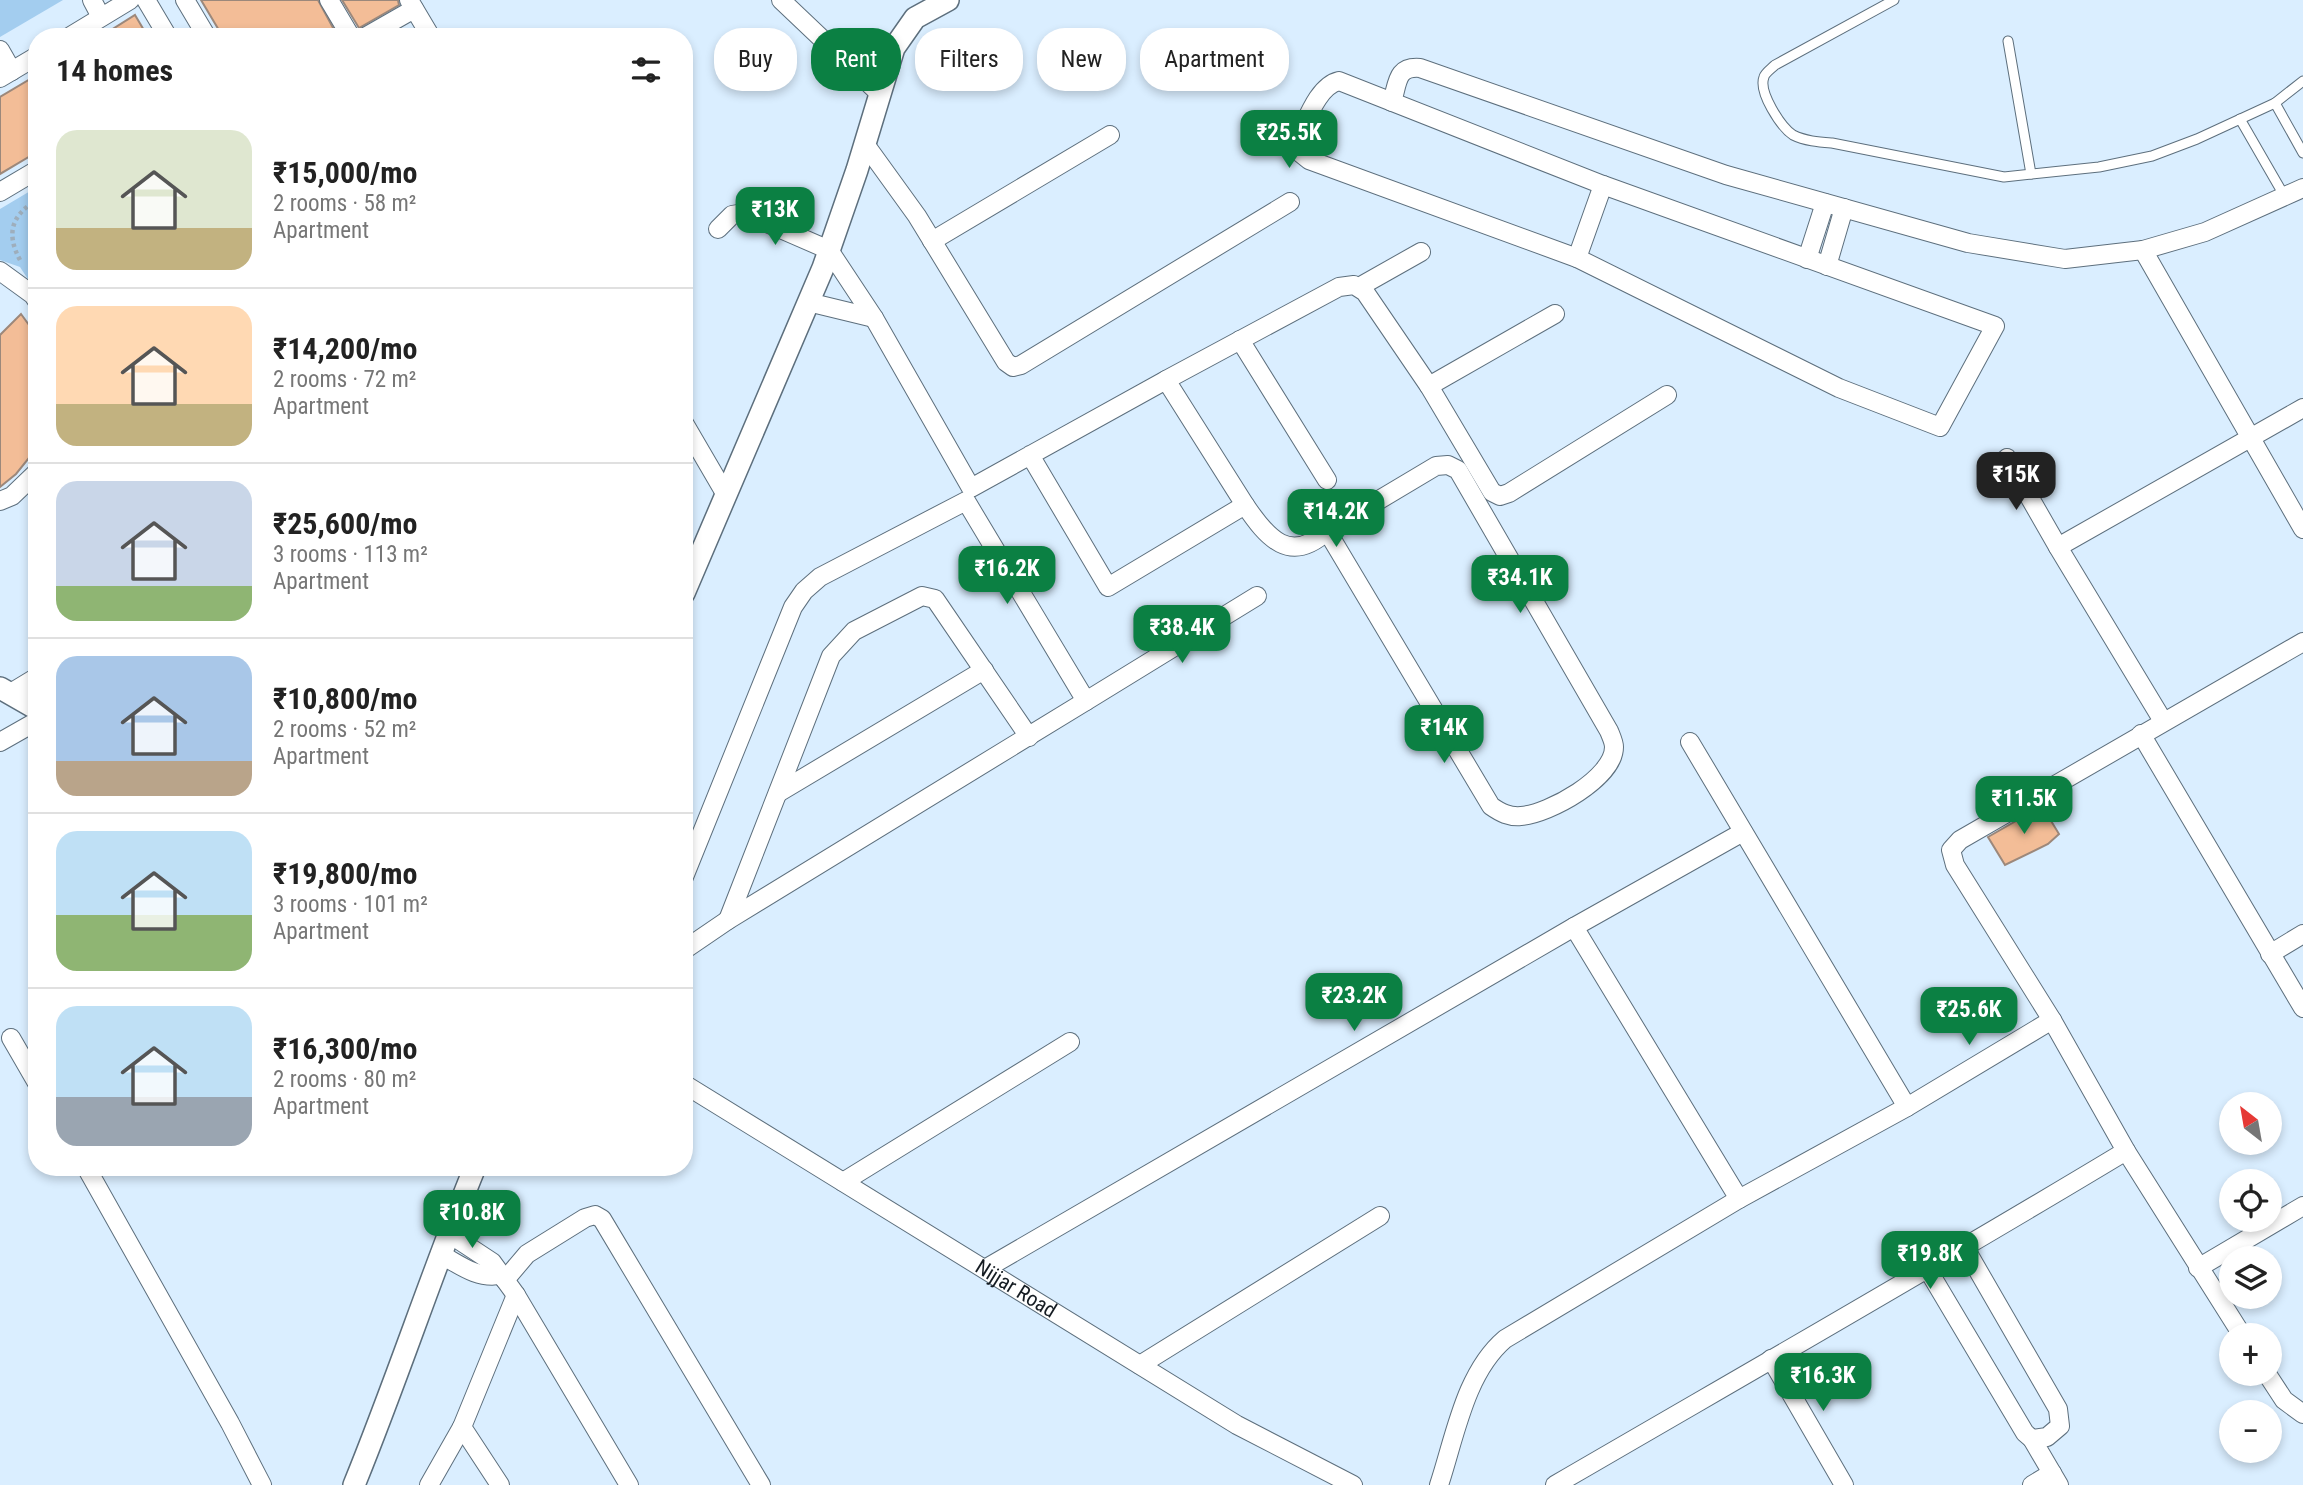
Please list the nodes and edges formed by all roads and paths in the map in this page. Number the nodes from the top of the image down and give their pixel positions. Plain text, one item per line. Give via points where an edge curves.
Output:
1 (92, 0) edge
2 (130, 0) edge
3 (146, 0) edge
4 (186, 0) edge
5 (329, 0) edge
6 (781, 0) edge
7 (948, 0) edge
8 (1894, 0) edge
9 (412, 4) edge
10 (102, 17) junction
11 (84, 28) edge
12 (163, 28) edge
13 (202, 28) edge
14 (346, 28) edge
15 (378, 28) edge
16 (426, 28) edge
17 (2008, 41) dead end
18 (0, 50) edge
19 (28, 61) edge
20 (6, 74) edge
21 (2303, 81) edge
22 (880, 94) junction
23 (1392, 102) junction
24 (2275, 103) junction
25 (2241, 119) junction
26 (1110, 135) dead end
27 (864, 144) junction
28 (2303, 153) edge
29 (2031, 174) junction
30 (28, 175) edge
31 (1603, 185) junction
32 (2303, 188) edge
33 (0, 192) edge
34 (2285, 197) junction
35 (1290, 202) dead end
36 (1825, 203) junction
37 (28, 207) edge
38 (1844, 208) junction
39 (718, 229) dead end
40 (932, 241) junction
41 (829, 250) junction
42 (2143, 250) junction
43 (1421, 252) dead end
44 (1577, 258) junction
45 (1807, 259) junction
46 (20, 261) dead end
47 (1827, 266) junction
48 (1, 273) edge
49 (1359, 287) junction
50 (28, 292) edge
51 (808, 302) junction
52 (1555, 314) dead end
53 (874, 318) junction
54 (1240, 340) junction
55 (1166, 380) junction
56 (1429, 386) junction
57 (1667, 395) dead end
58 (2303, 408) edge
59 (693, 438) edge
60 (2250, 439) junction
61 (1030, 455) junction
62 (2007, 457) dead end
63 (1327, 480) dead end
64 (28, 481) edge
65 (726, 495) junction
66 (0, 501) edge
67 (1245, 505) junction
68 (2303, 529) edge
69 (1327, 531) junction
70 (2058, 547) junction
71 (693, 572) edge
72 (1257, 596) dead end
73 (2303, 642) edge
74 (984, 670) junction
75 (28, 681) edge
76 (5, 691) edge
77 (1086, 701) junction
78 (28, 704) edge
79 (2163, 721) junction
80 (28, 726) edge
81 (2141, 734) junction
82 (1030, 737) junction
83 (0, 742) edge
84 (1690, 742) dead end
85 (778, 793) junction
86 (1743, 832) junction
87 (693, 855) edge
88 (728, 920) junction
89 (1574, 927) junction
90 (2303, 934) edge
91 (693, 944) edge
92 (2270, 954) junction
93 (2303, 1008) edge
94 (2052, 1020) junction
95 (11, 1038) dead end
96 (1070, 1042) dead end
97 (28, 1067) edge
98 (693, 1090) edge
99 (1907, 1107) junction
100 (2126, 1151) junction
101 (91, 1176) edge
102 (471, 1176) edge
103 (843, 1182) junction
104 (1740, 1199) junction
105 (2303, 1206) edge
106 (1380, 1216) dead end
107 (448, 1233) junction
108 (1965, 1248) junction
109 (440, 1254) junction
110 (2198, 1268) junction
111 (985, 1269) junction
112 (1928, 1270) junction
113 (503, 1277) junction
114 (516, 1295) junction
115 (2234, 1323) edge
116 (1771, 1359) junction
117 (1140, 1364) junction
118 (2275, 1386) edge
119 (2303, 1414) edge
120 (462, 1427) junction
121 (2032, 1439) junction
122 (2056, 1479) edge
123 (262, 1485) edge
124 (355, 1485) edge
125 (429, 1485) edge
126 (500, 1485) edge
127 (629, 1485) edge
128 (761, 1485) edge
129 (1353, 1485) edge
130 (1439, 1485) edge
131 (1555, 1485) edge
132 (1843, 1485) edge
133 (2032, 1485) edge

1 - 10 street
2 - 10 street
3 - 12 street
4 - 13 street
5 - 14 street
6 - 22 street
7 - 22 street via 907,27 894,48
8 - 29 lane via 1775,65 1764,76 1766,98 1781,124 1809,141 2004,177
9 - 15 street
9 - 16 street
10 - 11 street
17 - 29 lane
18 - 20 street
19 - 20 street
21 - 24 lane
22 - 27 street
23 - 31 street
23 - 36 street via 1403,71 1420,68 1726,175
23 - 44 street via 1334,82 1320,96 1296,141 1299,152 1309,160
24 - 25 lane
24 - 28 lane
25 - 29 lane via 2152,156
25 - 34 lane
26 - 40 street
27 - 40 street
27 - 41 street
30 - 33 street
31 - 44 street
31 - 45 street
32 - 34 street
34 - 42 street via 2205,232
35 - 40 street via 1013,367
36 - 38 street
36 - 45 street
37 - 46 path via 17,216 12,229 12,246
38 - 42 street via 1968,243 2065,259
38 - 47 street
39 - 41 street via 732,215 744,213
41 - 51 street
41 - 53 street
42 - 60 street
43 - 49 street
44 - 47 street via 1839,388 1940,427 1994,326
45 - 47 street
48 - 50 street
49 - 54 street via 1339,286
49 - 56 street
51 - 53 street
51 - 65 street
52 - 56 street
53 - 61 street via 971,488
54 - 55 street
54 - 63 street
55 - 61 street
55 - 67 street
56 - 57 street via 1492,492 1500,496
58 - 60 street
59 - 65 street
60 - 68 street
60 - 70 street
61 - 67 street via 1108,587
62 - 70 street
64 - 66 street
65 - 71 street
67 - 69 street via 1262,531 1281,543 1300,548
69 - 69 street via 1436,466 1458,470 1609,731 1615,745 1605,770 1570,798 1531,815 1509,816 1491,806
70 - 79 street
72 - 77 street
73 - 79 street
74 - 82 street
74 - 85 street
74 - 85 street via 930,596 855,631 831,656
75 - 76 street
76 - 78 street
77 - 82 street
77 - 87 street via 966,501 820,577 804,591 793,607
79 - 81 street
80 - 83 street
81 - 92 street
81 - 94 street via 1960,840 1951,850 1955,865
82 - 88 street
84 - 86 street
85 - 88 street
86 - 89 street
86 - 99 street
88 - 91 street
89 - 104 street
89 - 111 street
90 - 92 street
92 - 93 street
94 - 99 street
94 - 100 street
95 - 97 street
96 - 103 street
98 - 103 street, Nijjar Road
99 - 104 street
100 - 108 street
100 - 110 street
101 - 123 street
102 - 107 street
103 - 111 street, Nijjar Road
104 - 130 street via 1492,1351 1473,1380
105 - 110 street
106 - 117 street
107 - 109 street
107 - 113 street via 492,1262
108 - 112 street
108 - 121 street via 2058,1409 2060,1426 2048,1437
109 - 113 street via 473,1273
109 - 124 street
110 - 115 street
111 - 117 street, Nijjar Road
112 - 116 street
112 - 121 street
113 - 114 street
113 - 128 street via 527,1254 585,1218 595,1215 602,1219
114 - 120 street
114 - 127 street
116 - 131 street
116 - 132 street
117 - 129 street, Nijjar Road via 1237,1425
118 - 119 street
120 - 125 street
120 - 126 street
121 - 122 street
122 - 133 street

